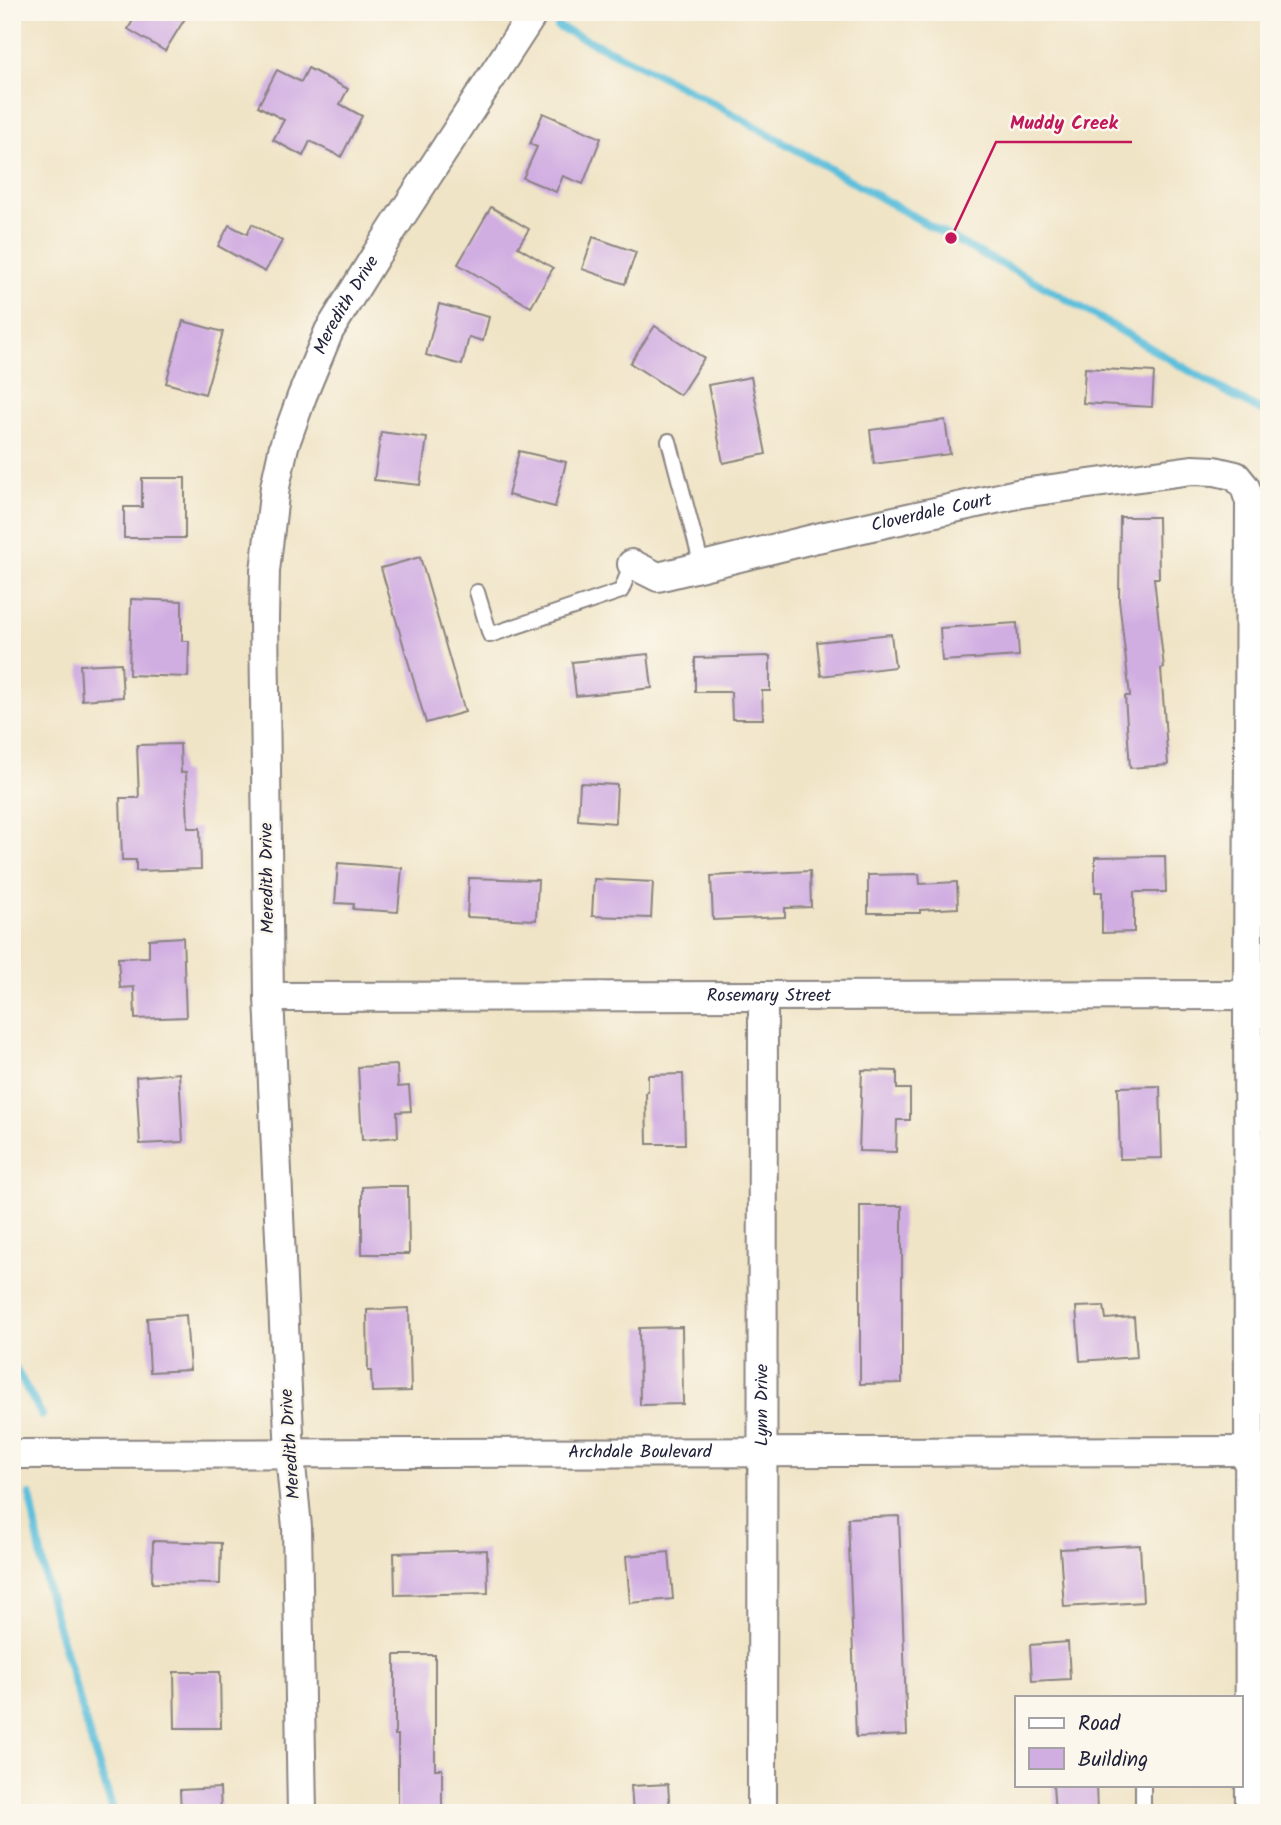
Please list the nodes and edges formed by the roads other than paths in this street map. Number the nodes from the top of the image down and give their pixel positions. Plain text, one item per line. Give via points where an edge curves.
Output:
1 (534, 12) edge
2 (669, 441) dead end
3 (632, 564) joint
4 (702, 566) junction
5 (477, 592) dead end
6 (1258, 995) edge
7 (763, 997) junction
8 (269, 998) junction
9 (1259, 1451) edge
10 (762, 1452) junction
11 (12, 1454) edge
12 (290, 1455) junction
13 (1259, 1672) edge
14 (1245, 1720) edge
15 (1143, 1786) edge
16 (302, 1813) edge
17 (762, 1813) edge
18 (1143, 1813) edge
19 (1250, 1813) edge

1 - 8 street, Meredith Drive via 329,331 284,446 264,583
2 - 4 lane
3 - 4 street, Cloverdale Court via 658,577
3 - 5 lane via 621,592 490,635
4 - 6 street, Cloverdale Court via 1022,493 1192,470 1236,476 1250,502
6 - 7 street, Rosemary Street
6 - 9 street
7 - 8 street, Rosemary Street
7 - 10 street, Lynn Drive
8 - 12 street, Meredith Drive
9 - 10 street, Archdale Boulevard
9 - 13 street
10 - 12 street, Archdale Boulevard
10 - 17 street, Lynn Drive
11 - 12 street, Archdale Boulevard
12 - 16 street, Meredith Drive via 297,1527
13 - 14 street
14 - 19 street
15 - 18 lane

